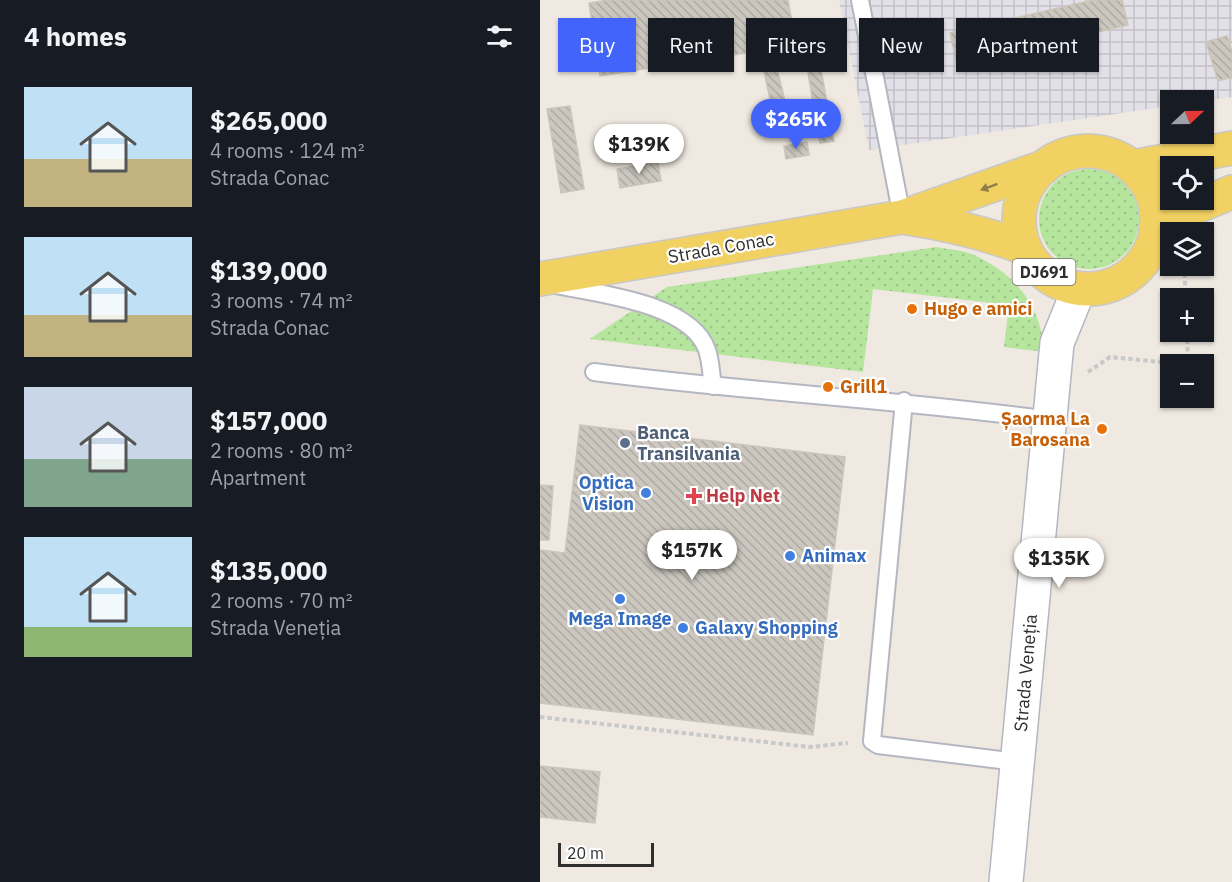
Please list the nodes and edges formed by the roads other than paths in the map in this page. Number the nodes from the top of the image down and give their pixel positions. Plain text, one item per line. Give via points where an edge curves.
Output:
1 (860, 0) edge
2 (1232, 148) edge
3 (1044, 167) junction
4 (1133, 167) junction
5 (1232, 192) edge
6 (902, 217) junction
7 (1157, 223) junction
8 (1024, 248) junction
9 (540, 280) edge
10 (1079, 289) junction
11 (594, 372) dead end
12 (713, 386) junction
13 (904, 401) junction
14 (1050, 420) junction
15 (1017, 762) junction
16 (1006, 882) edge

1 - 6 lane
2 - 4 main road
3 - 4 main road, DJ691 via 1065,155 1088,151 1112,155
3 -> 6 main road, Strada Conac / DJ691
3 - 8 main road, DJ691 via 1034,177 1021,204
4 - 7 main road, DJ691 via 1155,202
5 - 7 main road
6 - 8 main road, Strada Conac / DJ691 via 987,233
6 - 9 main road, Strada Conac / DJ691
7 - 10 main road, DJ691 via 1152,246 1140,267 1127,278 1104,287
8 - 10 main road, DJ691 via 1047,275
9 - 12 lane via 655,306 685,321 707,348
10 - 14 street, Strada Veneția via 1057,343
11 - 12 lane
12 - 13 lane
13 - 14 lane
13 - 15 lane via 872,741 913,750
14 - 15 street, Strada Veneția
15 - 16 street, Strada Veneția

